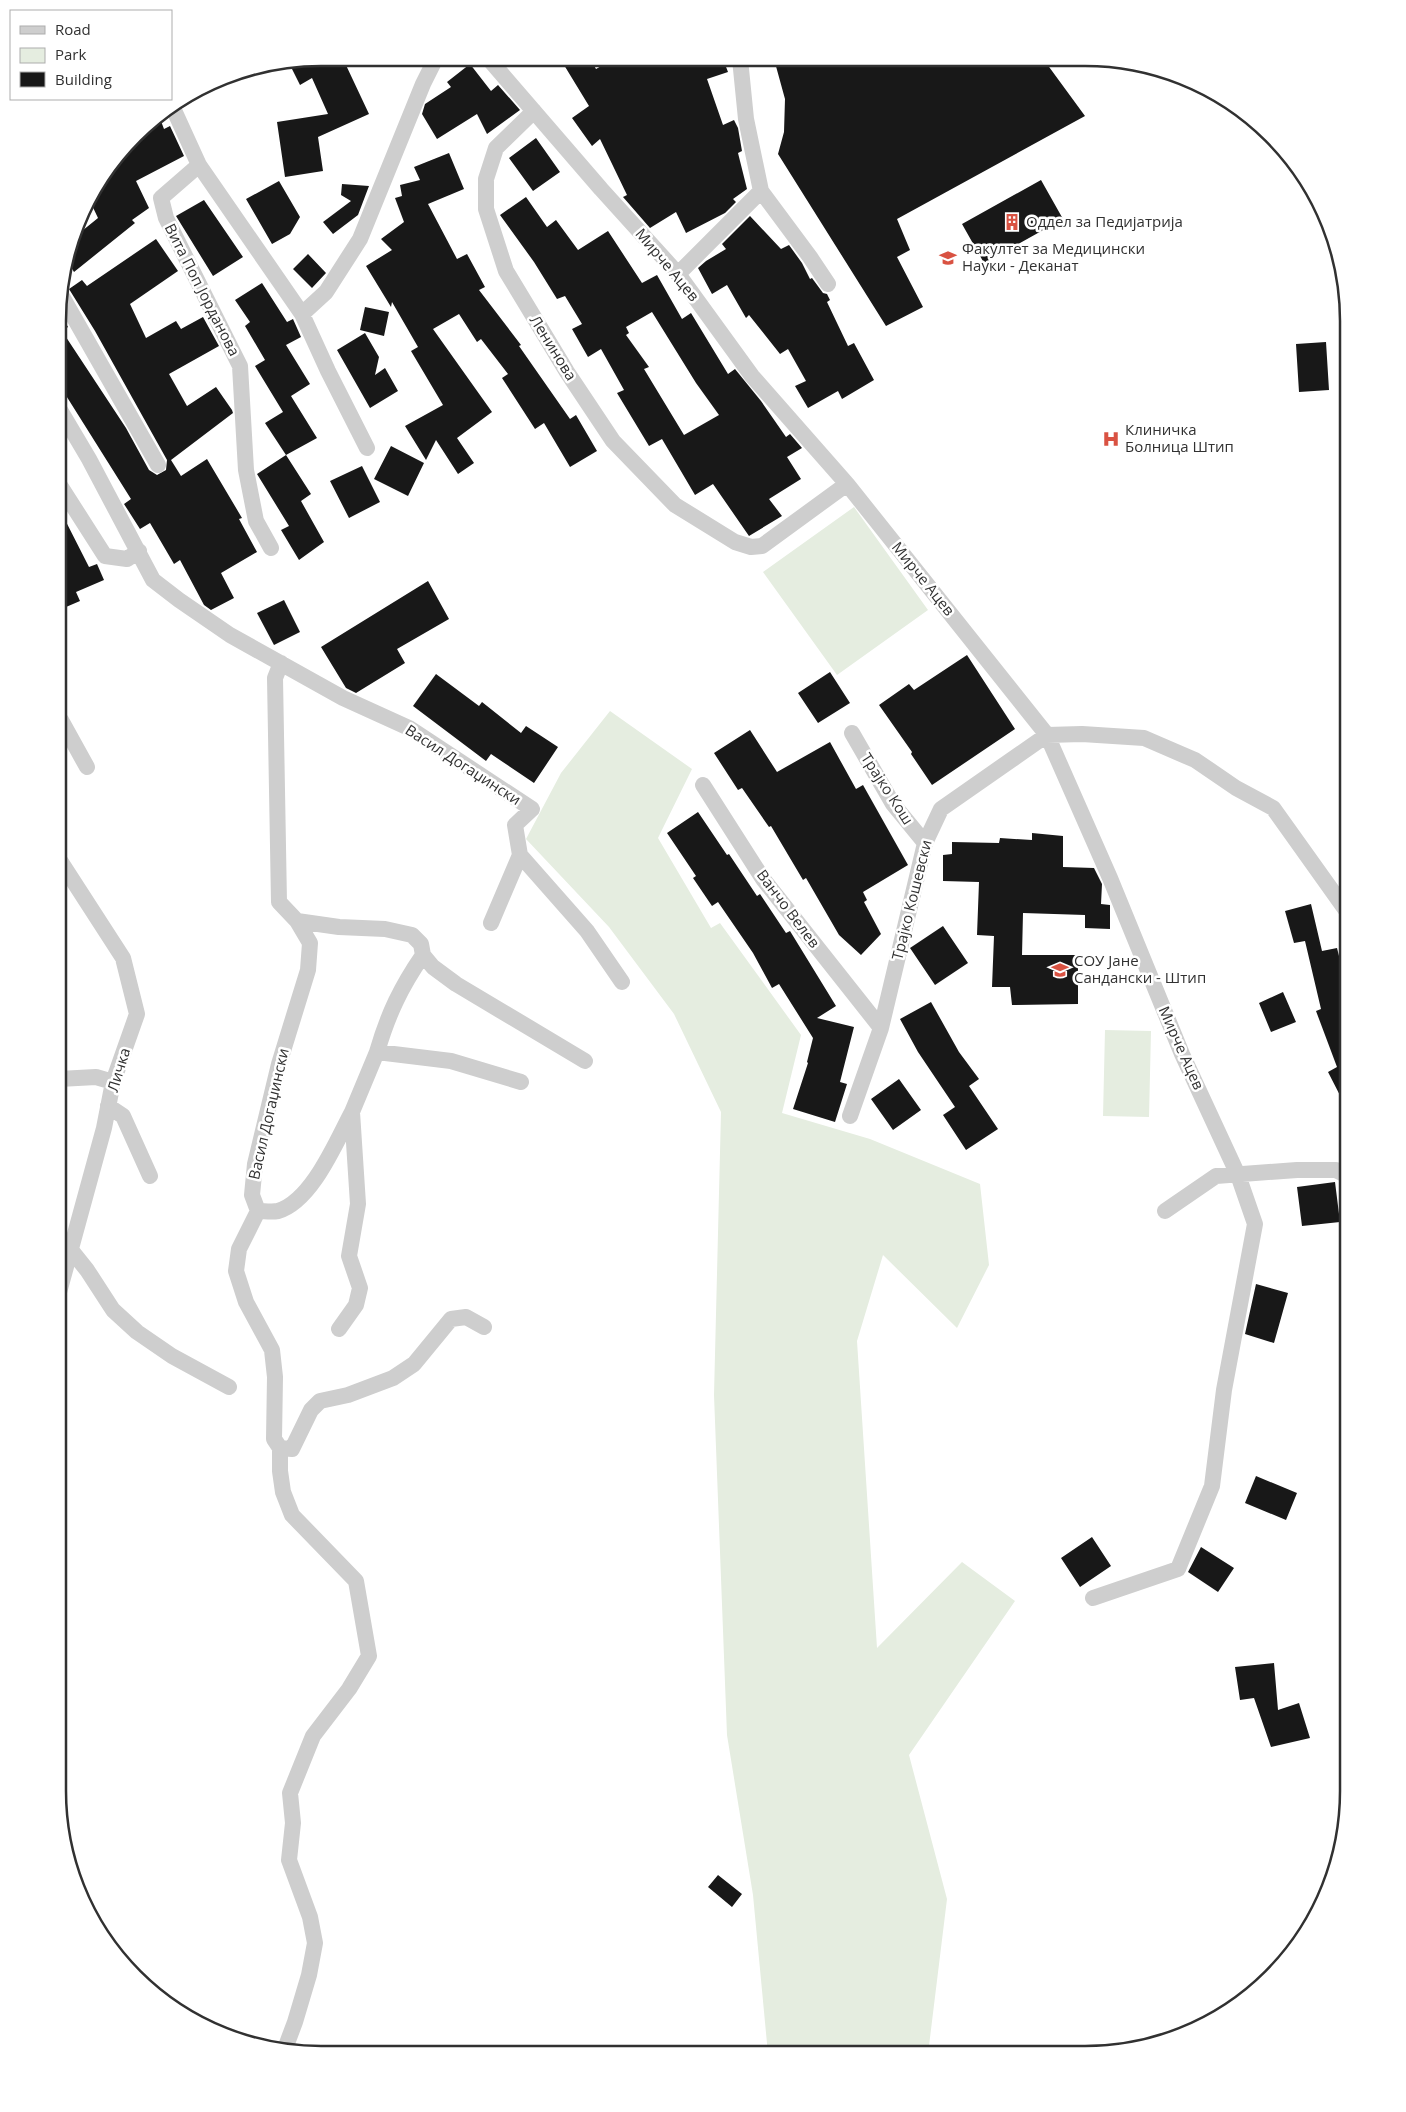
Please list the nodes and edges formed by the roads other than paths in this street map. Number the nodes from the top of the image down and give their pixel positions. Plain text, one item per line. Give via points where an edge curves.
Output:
1 (432, 66) edge
2 (495, 66) edge
3 (741, 66) edge
4 (534, 111) junction
5 (175, 112) edge
6 (199, 165) junction
7 (761, 191) junction
8 (678, 274) junction
9 (828, 284) dead end
10 (67, 305) edge
11 (302, 314) junction
12 (66, 421) edge
13 (367, 448) dead end
14 (158, 465) dead end
15 (847, 484) junction
16 (66, 494) edge
17 (271, 548) dead end
18 (139, 551) junction
19 (281, 663) junction
20 (66, 729) edge
21 (852, 733) dead end
22 (1047, 736) junction
23 (87, 766) dead end
24 (703, 785) dead end
25 (924, 843) junction
26 (520, 855) junction
27 (66, 870) edge
28 (1340, 902) edge
29 (297, 921) junction
30 (492, 923) dead end
31 (423, 955) junction
32 (622, 982) dead end
33 (881, 1028) junction
34 (376, 1052) junction
35 (585, 1061) dead end
36 (66, 1078) edge
37 (113, 1082) junction
38 (521, 1082) dead end
39 (108, 1106) junction
40 (352, 1112) junction
41 (850, 1116) dead end
42 (1340, 1172) edge
43 (1238, 1175) junction
44 (150, 1176) dead end
45 (258, 1211) junction
46 (1165, 1211) dead end
47 (71, 1250) junction
48 (66, 1268) edge
49 (484, 1327) dead end
50 (339, 1329) dead end
51 (229, 1387) dead end
52 (280, 1448) junction
53 (1093, 1598) dead end
54 (287, 2044) edge

1 - 11 street via 360,239 326,292
2 - 4 street, Мирче Ацев
3 - 7 street via 746,120
4 - 8 street, Мирче Ацев
4 - 15 street, Ленинова via 496,148 486,179 486,209 506,271 613,441 675,506 735,542 751,547 762,546
5 - 6 street
6 - 11 street
6 - 17 street, Вита Поп Јорданова via 161,198 166,218 240,366 246,470 256,521
7 - 8 street
7 - 9 street
8 - 15 street, Мирче Ацев via 752,376
10 - 14 street
11 - 13 street
12 - 18 street, Васил Догаџински
15 - 22 street, Мирче Ацев
16 - 18 street via 105,556 127,560
18 - 19 street, Васил Догаџински via 153,580 230,634
19 - 26 street, Васил Догаџински via 343,698 410,728 532,809 515,825
19 - 29 street, Васил Догаџински via 275,678 279,902
20 - 23 street
21 - 25 street, Трајко Кош via 893,804
22 - 25 street, Трајко Кошевски via 941,809
22 - 28 street via 1082,734 1144,738 1195,760 1236,788 1274,808
22 - 43 street, Мирче Ацев via 1110,878 1182,1054
24 - 33 street, Ванчо Велев via 763,879
25 - 33 street, Трајко Кошевски
26 - 30 street
26 - 32 street via 588,931
27 - 37 street, Личка via 123,958 137,1014
29 - 31 street via 385,929 412,935 421,944
29 - 45 street, Васил Догаџински via 310,943 308,970 279,1064 255,1164 252,1195
31 - 34 street via 388,1016
31 - 35 street via 456,984
33 - 41 street, Трајко Кошевски
34 - 38 street via 452,1061
34 - 40 street
36 - 37 street via 96,1077
37 - 39 street, Личка
39 - 44 street via 122,1116
39 - 47 street, Личка
40 - 45 street via 310,1186 295,1202 277,1211
40 - 50 street via 358,1204 349,1256 360,1288 356,1305
42 - 43 street via 1297,1170
43 - 46 street via 1216,1176
43 - 53 street, Мирче Ацев via 1255,1224 1224,1390 1212,1486 1178,1569
45 - 52 street via 239,1248 236,1271 246,1302 272,1350 274,1440
47 - 48 street, Личка
47 - 51 street via 113,1310 137,1332 172,1356
49 - 52 street via 466,1317 452,1319 414,1364 393,1378 348,1395 320,1401 311,1410 292,1449
52 - 54 street via 283,1492 292,1514 356,1581 369,1656 349,1689 313,1736 290,1793 293,1823 289,1860 310,1917 315,1943 309,1975

